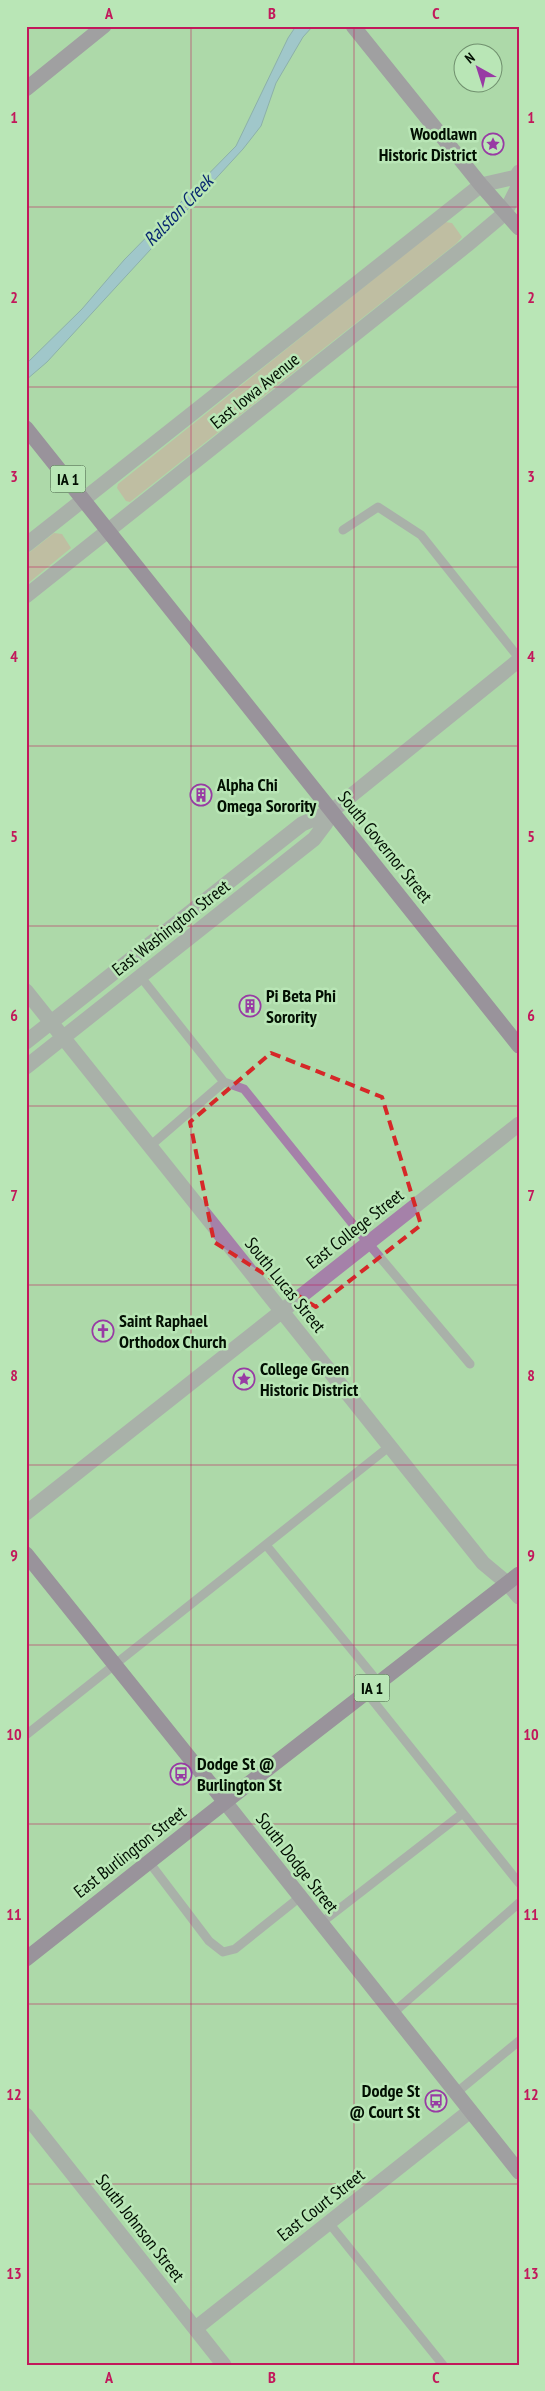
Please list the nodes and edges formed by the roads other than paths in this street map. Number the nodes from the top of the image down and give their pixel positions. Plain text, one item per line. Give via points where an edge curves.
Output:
1 (104, 26) edge
2 (354, 26) edge
3 (26, 89) edge
4 (519, 172) edge
5 (481, 185) junction
6 (519, 185) edge
7 (505, 213) junction
8 (519, 228) edge
9 (26, 428) edge
10 (84, 498) junction
11 (343, 530) dead end
12 (108, 531) junction
13 (26, 545) edge
14 (26, 596) edge
15 (519, 659) edge
16 (332, 811) junction
17 (140, 976) junction
18 (26, 991) edge
19 (51, 1022) junction
20 (63, 1037) junction
21 (26, 1042) edge
22 (519, 1046) edge
23 (26, 1067) edge
24 (224, 1082) junction
25 (519, 1124) edge
26 (150, 1146) junction
27 (368, 1243) junction
28 (282, 1312) junction
29 (470, 1364) dead end
30 (390, 1446) junction
31 (26, 1513) edge
32 (266, 1545) junction
33 (26, 1554) edge
34 (513, 1578) edge
35 (519, 1597) edge
36 (115, 1665) junction
37 (379, 1682) junction
38 (366, 1692) junction
39 (26, 1735) edge
40 (224, 1802) junction
41 (462, 1813) junction
42 (148, 1862) junction
43 (519, 1883) edge
44 (300, 1897) junction
45 (519, 1903) edge
46 (321, 1923) junction
47 (26, 1959) edge
48 (393, 2013) junction
49 (519, 2041) edge
50 (456, 2093) junction
51 (470, 2111) junction
52 (26, 2115) edge
53 (519, 2172) edge
54 (329, 2223) junction
55 (196, 2328) junction
56 (224, 2365) edge
57 (443, 2365) edge

1 - 3 main road
2 - 5 main road
4 - 5 street via 516,177
5 - 7 main road
5 - 10 street, East Iowa Avenue
6 - 7 street
7 - 8 main road
7 - 12 street, East Iowa Avenue
9 - 10 main road, IA 1
10 - 12 main road, IA 1
10 - 13 street, East Iowa Avenue
11 - 15 lane via 378,507 421,535
12 - 14 street, East Iowa Avenue
12 - 16 main road, South Governor Street / IA 1
15 - 16 street, East Washington Street
16 - 17 street, East Washington Street via 314,838
16 - 19 street, East Washington Street via 302,824
16 - 22 main road, South Governor Street / IA 1
17 - 20 street, East Washington Street
17 - 24 lane
18 - 19 street, South Lucas Street
19 - 20 street, South Lucas Street
19 - 21 street, East Washington Street
20 - 23 street, East Washington Street
20 - 26 street, South Lucas Street
24 - 26 lane
24 - 27 lane via 244,1089
25 - 27 street, East College Street
26 - 28 street, South Lucas Street
27 - 28 street, East College Street
27 - 29 lane
28 - 30 street, South Lucas Street
28 - 31 street, East College Street
30 - 32 lane
30 - 34 street, South Lucas Street via 483,1563
32 - 36 lane
32 - 37 lane
33 - 36 main road, South Dodge Street
34 - 35 street, South Lucas Street
34 - 37 main road, East Burlington Street / IA 1
36 - 39 lane
36 - 40 main road, South Dodge Street
37 - 38 main road, East Burlington Street / IA 1
38 - 40 main road, East Burlington Street / IA 1
38 - 41 lane
40 - 42 main road, East Burlington Street / IA 1
40 - 44 main road, South Dodge Street
41 - 43 lane
41 - 46 lane
42 - 44 lane via 209,1941 223,1952 235,1949
42 - 47 main road, East Burlington Street / IA 1
44 - 46 main road, South Dodge Street
45 - 48 lane
46 - 48 main road, South Dodge Street
48 - 50 main road, South Dodge Street
49 - 50 lane
50 - 51 main road, South Dodge Street
51 - 53 main road, South Dodge Street
51 - 54 street, East Court Street
52 - 55 street, South Johnson Street
54 - 55 street, East Court Street
54 - 57 lane
55 - 56 street, South Johnson Street

